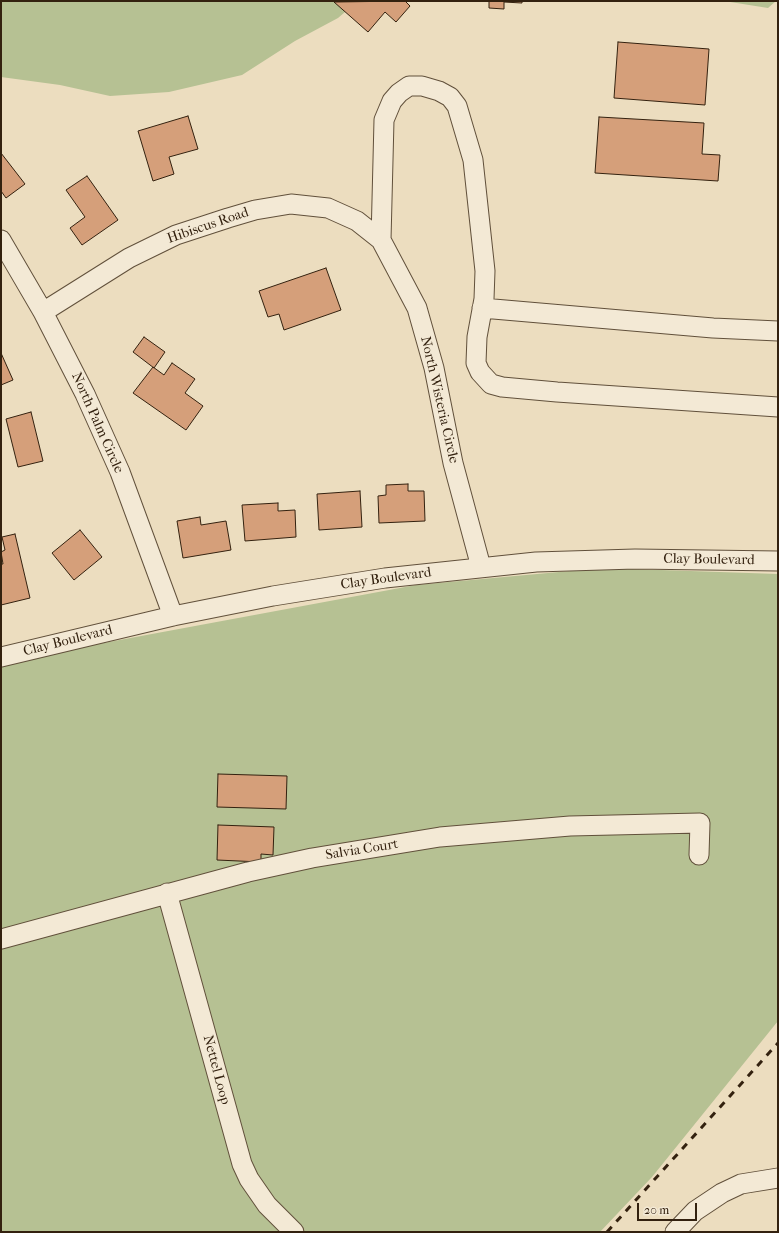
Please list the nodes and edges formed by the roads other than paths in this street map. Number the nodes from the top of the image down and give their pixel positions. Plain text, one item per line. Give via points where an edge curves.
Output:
1 (1, 240) edge
2 (381, 240) junction
3 (482, 308) junction
4 (43, 312) junction
5 (778, 331) edge
6 (778, 407) edge
7 (778, 561) edge
8 (481, 567) junction
9 (173, 616) junction
10 (1, 658) edge
11 (699, 855) dead end
12 (167, 893) junction
13 (1, 939) edge
14 (778, 1178) edge
15 (294, 1232) edge
16 (675, 1232) edge

1 - 4 street, North Palm Circle
2 - 3 street via 384,120 392,101 399,92 409,86 422,86 439,91 450,97 457,106 473,160 485,270
2 - 4 street, Hibiscus Road via 357,220 328,208 291,204 255,210 176,235 129,258
2 - 8 street, North Wisteria Circle via 417,308 434,368 453,463
3 - 5 street via 713,328
3 - 6 street via 476,363 480,372 492,384 549,391
4 - 9 street, North Palm Circle via 85,394 120,472
7 - 8 street, Clay Boulevard via 635,559 536,562
8 - 9 street, Clay Boulevard via 385,578 273,596
9 - 10 street, Clay Boulevard
11 - 12 street, Salvia Court via 700,823 505,830 440,837 312,858
12 - 13 street, Salvia Court
12 - 15 street, Nettel Loop via 242,1164 267,1205
14 - 16 street via 741,1184 722,1193 695,1211

